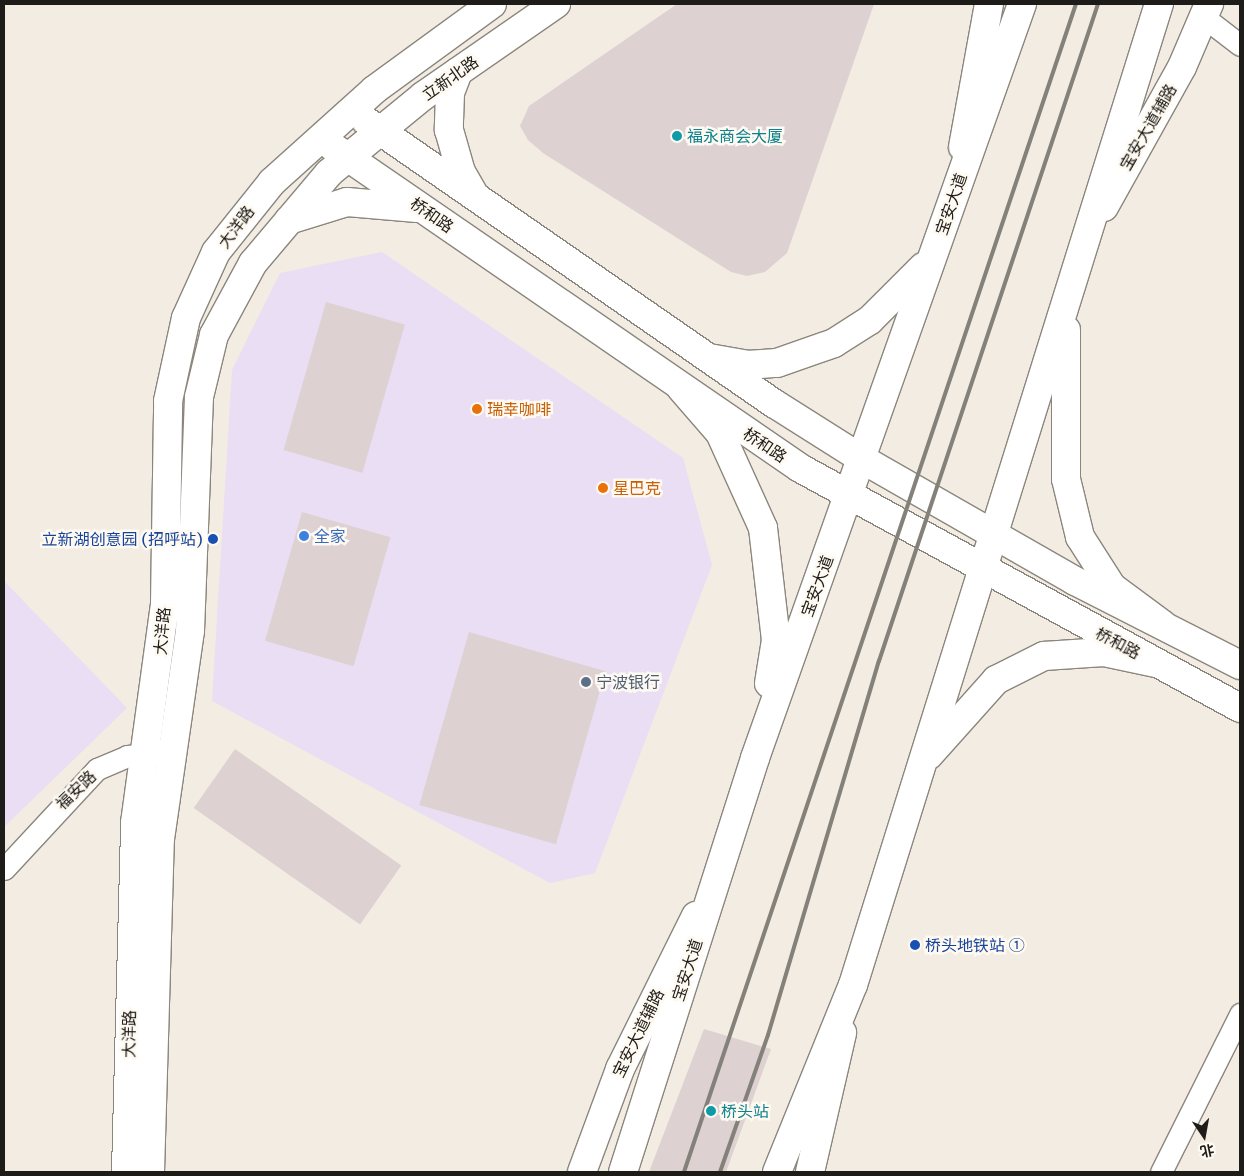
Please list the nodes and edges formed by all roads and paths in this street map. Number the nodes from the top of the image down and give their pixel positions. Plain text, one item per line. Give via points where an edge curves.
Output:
1 (492, 4) edge
2 (556, 4) edge
3 (989, 4) edge
4 (1022, 4) edge
5 (1159, 4) edge
6 (1207, 11) edge
7 (1240, 45) edge
8 (458, 72) junction
9 (350, 109) junction
10 (380, 130) junction
11 (319, 137) junction
12 (348, 157) junction
13 (955, 194) junction
14 (477, 198) junction
15 (429, 213) junction
16 (285, 222) junction
17 (1083, 248) junction
18 (934, 254) junction
19 (1067, 300) junction
20 (708, 358) junction
21 (681, 388) junction
22 (862, 459) junction
23 (848, 497) junction
24 (991, 534) junction
25 (980, 570) junction
26 (1162, 624) junction
27 (1156, 663) junction
28 (1240, 664) edge
29 (1240, 708) edge
30 (172, 752) junction
31 (144, 754) junction
32 (755, 758) junction
33 (918, 770) junction
34 (4, 869) edge
35 (718, 872) junction
36 (853, 985) junction
37 (1240, 1014) edge
38 (126, 1172) edge
39 (150, 1172) edge
40 (582, 1172) edge
41 (623, 1172) edge
42 (777, 1172) edge
43 (810, 1172) edge
44 (1161, 1172) edge

1 - 9 main road
2 - 8 main road, 立新北路
3 - 13 main road
4 - 13 main road, 宝安大道
5 - 17 main road
6 - 7 street
6 - 17 main road, 宝安大道辅路
8 - 10 main road, 立新北路
8 - 14 main road via 449,99 449,130 461,172
9 - 10 main road
9 - 11 main road
10 - 12 main road, 立新北路
10 - 14 main road
11 - 12 main road, 桥和路
11 - 31 main road, 大洋路 via 249,208 221,246 195,294 178,344 166,433 165,603
12 - 15 main road, 桥和路
12 - 16 main road, 大洋路
13 - 18 main road, 宝安大道
14 - 20 main road
15 - 16 main road via 398,204 347,202
15 - 21 main road, 桥和路
16 - 30 main road, 大洋路 via 239,283 205,364 196,440 190,624
17 - 19 main road
18 - 20 main road via 903,291 834,343 776,363 747,365
18 - 22 main road, 宝安大道
19 - 24 main road
19 - 26 main road via 1066,479 1080,537 1112,587
20 - 22 main road
21 - 23 main road, 桥和路
21 - 32 main road via 720,434 738,464 763,528 769,557 776,640
22 - 23 main road, 宝安大道
22 - 24 main road
23 - 25 main road, 桥和路
23 - 32 main road, 宝安大道
24 - 25 main road
24 - 26 main road
25 - 27 main road, 桥和路
25 - 33 main road
26 - 28 main road
27 - 29 main road, 桥和路
27 - 33 main road via 1104,652 1072,652 1020,666 971,703
30 - 31 street, 福安路
30 - 39 main road, 大洋路 via 160,839
31 - 34 street, 福安路 via 112,761 84,780
31 - 38 main road, 大洋路 via 135,823
32 - 35 main road, 宝安大道
33 - 36 main road
35 - 40 main road, 宝安大道辅路 via 620,1069
35 - 41 main road, 宝安大道
36 - 42 main road
36 - 43 main road
37 - 44 street

